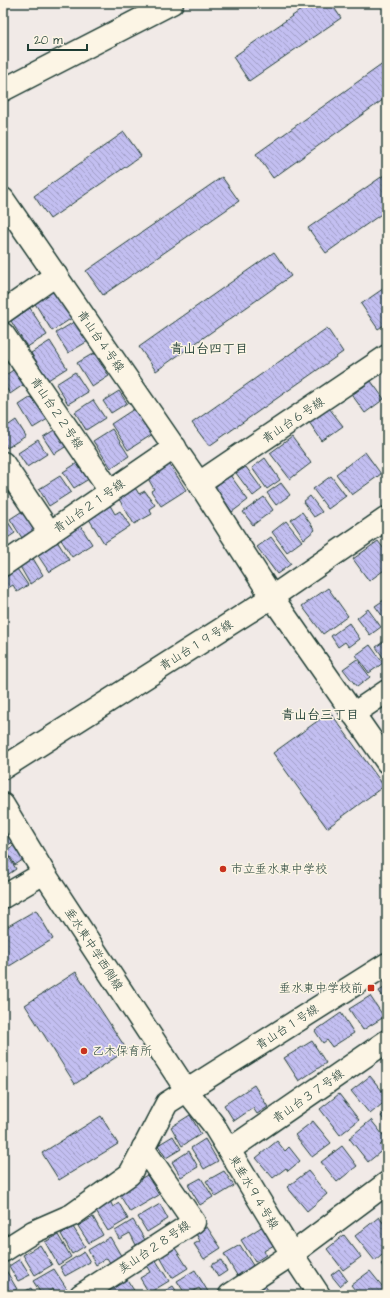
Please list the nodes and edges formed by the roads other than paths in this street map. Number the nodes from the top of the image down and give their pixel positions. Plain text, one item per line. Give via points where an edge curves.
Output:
1 (172, 3) edge
2 (3, 90) edge
3 (3, 199) edge
4 (56, 275) junction
5 (3, 312) edge
6 (3, 334) edge
7 (387, 356) edge
8 (175, 447) junction
9 (3, 463) edge
10 (199, 483) junction
11 (110, 491) junction
12 (387, 518) edge
13 (50, 533) junction
14 (3, 565) edge
15 (272, 597) junction
16 (387, 691) edge
17 (353, 714) junction
18 (387, 762) edge
19 (3, 768) edge
20 (3, 805) edge
21 (44, 873) junction
22 (3, 897) edge
23 (387, 964) edge
24 (387, 1041) edge
25 (187, 1091) junction
26 (143, 1148) junction
27 (229, 1150) junction
28 (385, 1190) edge
29 (3, 1251) edge
30 (292, 1254) junction
31 (82, 1295) edge
32 (230, 1295) edge
33 (319, 1295) edge

1 - 2 street
3 - 4 street, 青山台４号線
4 - 5 street
4 - 8 street, 青山台４号線
6 - 11 street, 青山台２２号線
7 - 10 street, 青山台６号線
8 - 10 street, 青山台４号線
8 - 11 street, 青山台２１号線
9 - 13 street
10 - 15 street, 青山台４号線
11 - 13 street, 青山台２１号線
12 - 15 street, 青山台１９号線
13 - 14 street, 青山台２１号線
15 - 17 street, 青山台４号線
15 - 19 street, 青山台１９号線
16 - 17 street
17 - 18 street, 青山台４号線
20 - 21 street, 垂水東中学西側線
21 - 22 street
21 - 25 street, 垂水東中学西側線
23 - 25 street, 青山台１号線
24 - 27 street, 青山台３７号線
25 - 26 street, 青山台１号線 via 167,1103
25 - 27 street, 東垂水９４号線 via 213,1124
26 - 29 street, 青山台１号線 via 130,1174 72,1215 33,1232
26 - 31 street, 美山台２８号線 via 194,1222
27 - 30 street, 東垂水９４号線
28 - 30 street
30 - 32 street
30 - 33 street, 東垂水９４号線

